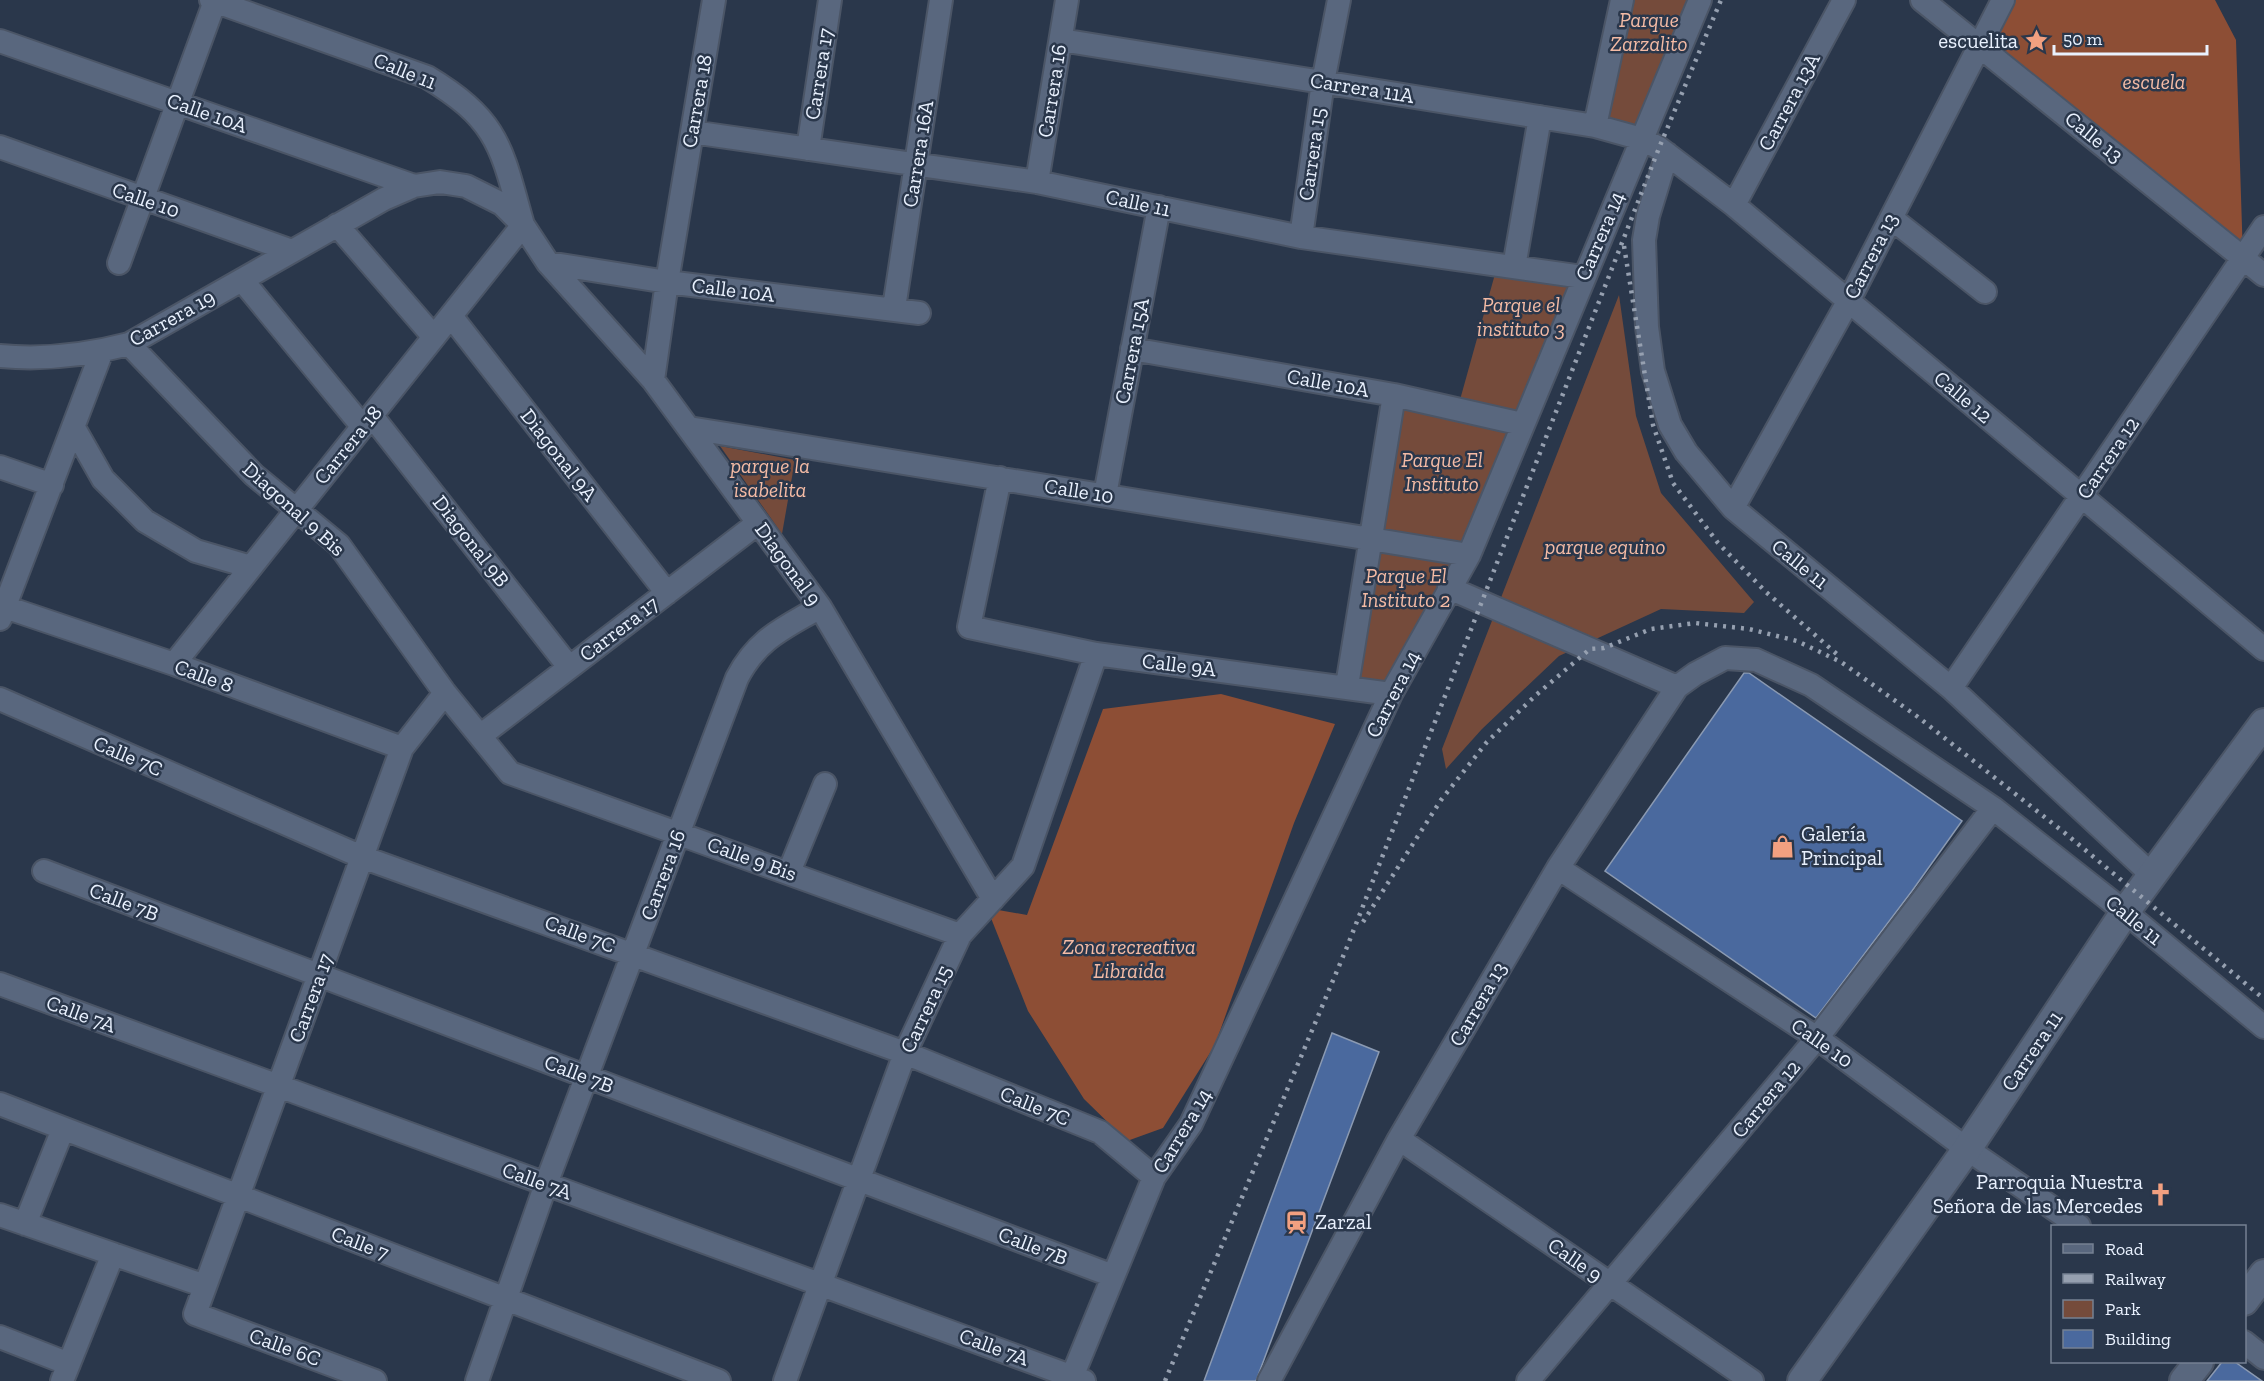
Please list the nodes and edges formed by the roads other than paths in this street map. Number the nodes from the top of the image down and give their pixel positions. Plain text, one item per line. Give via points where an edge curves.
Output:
1 (714, 0) edge
2 (830, 0) edge
3 (941, 0) edge
4 (1067, 0) edge
5 (1339, 0) edge
6 (1622, 0) edge
7 (1700, 0) edge
8 (1844, 0) edge
9 (1922, 0) edge
10 (2003, 0) edge
11 (213, 1) edge
12 (1061, 40) junction
13 (0, 41) edge
14 (1978, 44) junction
15 (1323, 82) junction
16 (178, 102) junction
17 (1539, 117) junction
18 (1595, 126) junction
19 (692, 132) junction
20 (0, 147) edge
21 (1656, 147) junction
22 (808, 149) junction
23 (917, 165) junction
24 (1037, 182) junction
25 (414, 186) junction
26 (466, 186) joint
27 (142, 200) junction
28 (1734, 205) junction
29 (1159, 207) junction
30 (1891, 218) junction
31 (337, 225) junction
32 (523, 225) junction
33 (2264, 227) edge
34 (1301, 237) junction
35 (292, 251) junction
36 (2243, 258) junction
37 (119, 263) dead end
38 (548, 263) junction
39 (1514, 267) junction
40 (2264, 275) edge
41 (1583, 277) junction
42 (242, 280) junction
43 (667, 282) junction
44 (1985, 292) dead end
45 (1849, 300) junction
46 (894, 308) junction
47 (919, 313) dead end
48 (451, 316) junction
49 (434, 337) junction
50 (129, 344) junction
51 (1132, 348) junction
52 (102, 351) junction
53 (0, 356) edge
54 (653, 380) junction
55 (1394, 395) junction
56 (367, 421) junction
57 (1522, 424) junction
58 (74, 428) junction
59 (689, 428) junction
60 (0, 467) edge
61 (1000, 478) junction
62 (52, 485) junction
63 (1105, 495) junction
64 (2081, 498) junction
65 (1733, 508) junction
66 (296, 510) junction
67 (758, 523) junction
68 (1372, 538) junction
69 (1469, 555) junction
70 (251, 567) junction
71 (1449, 588) junction
72 (667, 593) junction
73 (820, 607) junction
74 (2, 613) edge
75 (2264, 649) edge
76 (1096, 654) junction
77 (1725, 658) joint
78 (174, 664) junction
79 (569, 667) junction
80 (1347, 686) junction
81 (1677, 687) junction
82 (1951, 688) junction
83 (446, 693) junction
84 (1391, 694) junction
85 (0, 699) edge
86 (2264, 723) edge
87 (480, 736) junction
88 (402, 748) junction
89 (510, 773) joint
90 (825, 784) dead end
91 (1992, 808) junction
92 (679, 832) junction
93 (362, 857) junction
94 (1558, 868) junction
95 (44, 872) dead end
96 (789, 872) junction
97 (2152, 875) junction
98 (993, 899) junction
99 (2125, 912) junction
100 (960, 935) junction
101 (634, 954) junction
102 (319, 976) junction
103 (0, 984) edge
104 (2264, 1026) edge
105 (1817, 1038) junction
106 (905, 1053) junction
107 (588, 1077) junction
108 (278, 1086) junction
109 (0, 1104) edge
110 (63, 1129) junction
111 (1399, 1138) junction
112 (1967, 1149) junction
113 (1154, 1177) junction
114 (859, 1180) junction
115 (546, 1184) junction
116 (238, 1196) junction
117 (0, 1215) edge
118 (25, 1224) junction
119 (2076, 1225) edge
120 (113, 1254) junction
121 (2264, 1274) edge
122 (1113, 1276) junction
123 (823, 1284) junction
124 (1610, 1284) junction
125 (205, 1286) junction
126 (2246, 1298) edge
127 (505, 1299) junction
128 (195, 1314) joint
129 (0, 1337) edge
130 (2246, 1344) edge
131 (2264, 1358) edge
132 (2198, 1363) edge
133 (66, 1372) edge
134 (1077, 1379) edge
135 (375, 1381) edge
136 (477, 1381) edge
137 (719, 1381) edge
138 (785, 1381) edge
139 (1269, 1381) edge
140 (1528, 1381) edge
141 (1752, 1381) edge
142 (1802, 1381) edge
143 (2184, 1381) edge

1 - 19 street, Carrera 18
2 - 22 street, Carrera 17
3 - 23 street, Carrera 16A
4 - 12 street, Carrera 16
5 - 15 street, Carrera 15
6 - 18 street
7 - 21 street, Carrera 14
8 - 28 street, Carrera 13A
9 - 14 street, Calle 13
10 - 14 street, Carrera 13
11 - 16 street
11 - 32 street, Calle 11 via 427,77 458,95 494,135
12 - 15 street, Carrera 11A
12 - 24 street, Carrera 16
13 - 16 street, Calle 10A
14 - 30 street, Carrera 13
14 - 36 street, Calle 13
15 - 17 street, Carrera 11A
15 - 34 street, Carrera 15
16 - 25 street, Calle 10A
16 - 27 street
17 - 18 street, Carrera 11A
17 - 39 street
18 - 21 street, Carrera 11A
19 - 22 street, Calle 11
19 - 43 street, Carrera 18
20 - 27 street, Calle 10
21 - 28 street, Calle 12
21 - 41 street, Carrera 14
21 - 65 street, Calle 11 via 1644,240 1647,327 1653,370 1670,425 1686,452
22 - 23 street, Calle 11
23 - 24 street, Calle 11
23 - 46 street, Carrera 16A
24 - 29 street, Calle 11
25 - 26 street, Carrera 19 via 440,182
25 - 31 street, Carrera 19
26 - 32 street, Diagonal 9 via 502,204
27 - 35 street, Calle 10
27 - 37 street
28 - 45 street, Calle 12
29 - 34 street, Calle 11
29 - 51 street, Carrera 15A
30 - 44 street
30 - 45 street, Carrera 13
31 - 35 street, Carrera 19
31 - 49 street
32 - 38 street, Diagonal 9
32 - 48 street, Carrera 18
33 - 36 street, Carrera 12
34 - 39 street, Calle 11
35 - 42 street, Carrera 19
36 - 40 street, Calle 13
36 - 64 street, Carrera 12
38 - 43 street, Calle 10A
38 - 54 street, Diagonal 9
39 - 41 street, Calle 11
41 - 57 street, Carrera 14
42 - 50 street, Carrera 19
42 - 56 street, Diagonal 9B
43 - 46 street, Calle 10A
43 - 54 street, Carrera 18
45 - 64 street, Calle 12
45 - 65 street, Carrera 13
46 - 47 street, Calle 10A
48 - 49 street, Carrera 18
48 - 72 street, Diagonal 9A
49 - 56 street, Carrera 18
50 - 52 street, Carrera 19
50 - 66 street, Diagonal 9 Bis via 254,475
51 - 55 street, Calle 10A
51 - 63 street, Carrera 15A
52 - 53 street via 32,359
52 - 58 street, Carrera 19
54 - 59 street, Diagonal 9
55 - 57 street, Calle 10A
55 - 68 street
56 - 66 street, Carrera 18
56 - 79 street, Diagonal 9B
57 - 69 street, Carrera 14
58 - 62 street, Carrera 19
58 - 70 street via 104,479 145,521 196,551
59 - 61 street, Calle 10
59 - 67 street, Diagonal 9
60 - 62 street
61 - 63 street, Calle 10
61 - 76 street, Calle 9A via 969,627
62 - 74 street, Carrera 19
63 - 68 street, Calle 10
64 - 75 street, Calle 12
64 - 82 street, Carrera 12
65 - 82 street, Calle 11
66 - 70 street, Carrera 18
66 - 83 street, Diagonal 9 Bis via 339,545
67 - 72 street, Carrera 17
67 - 73 street, Diagonal 9
68 - 69 street, Calle 10
68 - 80 street
69 - 71 street, Carrera 14
70 - 78 street, Carrera 18
71 - 81 street
71 - 84 street, Carrera 14
72 - 79 street, Carrera 17
73 - 92 street, Carrera 16 via 767,639 749,655
73 - 98 street, Diagonal 9
74 - 78 street, Calle 8
76 - 80 street, Calle 9A
76 - 98 street, Carrera 15 via 1023,866
77 - 81 street, Carrera 13
77 - 91 street, Calle 11 via 1756,660 1811,685
78 - 88 street, Calle 8
79 - 87 street, Carrera 17
80 - 84 street, Calle 9A
81 - 94 street, Carrera 13
82 - 97 street, Calle 11
83 - 87 street, Diagonal 9 Bis
83 - 88 street, Carrera 17
84 - 113 street, Carrera 14 via 1191,1124
85 - 93 street, Calle 7C
86 - 97 street, Carrera 11
87 - 89 street, Diagonal 9 Bis
88 - 93 street, Carrera 17
89 - 92 street, Calle 9 Bis
90 - 96 street
91 - 99 street, Calle 11
91 - 105 street, Carrera 12
92 - 96 street, Calle 9 Bis
92 - 101 street, Carrera 16
93 - 101 street, Calle 7C
93 - 102 street, Carrera 17
94 - 105 street, Calle 10
94 - 111 street, Carrera 13
95 - 102 street, Calle 7B
96 - 100 street, Calle 9 Bis
97 - 99 street, Carrera 11
98 - 100 street, Carrera 15
99 - 104 street, Calle 11
99 - 112 street, Carrera 11
100 - 106 street, Carrera 15
101 - 106 street, Calle 7C
101 - 107 street, Carrera 16
102 - 107 street, Calle 7B
102 - 108 street, Carrera 17
103 - 108 street, Calle 7A
105 - 112 street, Calle 10
105 - 124 street, Carrera 12
106 - 113 street, Calle 7C via 1100,1132
106 - 114 street, Carrera 15
107 - 114 street, Calle 7B
107 - 115 street, Carrera 16
108 - 115 street, Calle 7A
108 - 116 street, Carrera 17
109 - 110 street, Calle 7
110 - 116 street, Calle 7
110 - 118 street
111 - 124 street, Calle 9
111 - 139 street, Carrera 13
112 - 119 street, Calle 10
112 - 142 street, Carrera 11
113 - 122 street, Carrera 14
114 - 122 street, Calle 7B
114 - 123 street, Carrera 15
115 - 123 street, Calle 7A
115 - 127 street, Carrera 16
116 - 125 street, Carrera 17
116 - 127 street, Calle 7
117 - 118 street
118 - 120 street
120 - 125 street
120 - 133 street
121 - 126 street
122 - 134 street, Carrera 14 via 1074,1372
123 - 134 street, Calle 7A
123 - 138 street, Carrera 15
124 - 140 street, Carrera 12
124 - 141 street, Calle 9
125 - 128 street, Carrera 17
127 - 136 street, Carrera 16
127 - 137 street, Calle 7
128 - 135 street, Calle 6C
129 - 133 street
130 - 131 street
132 - 143 street

